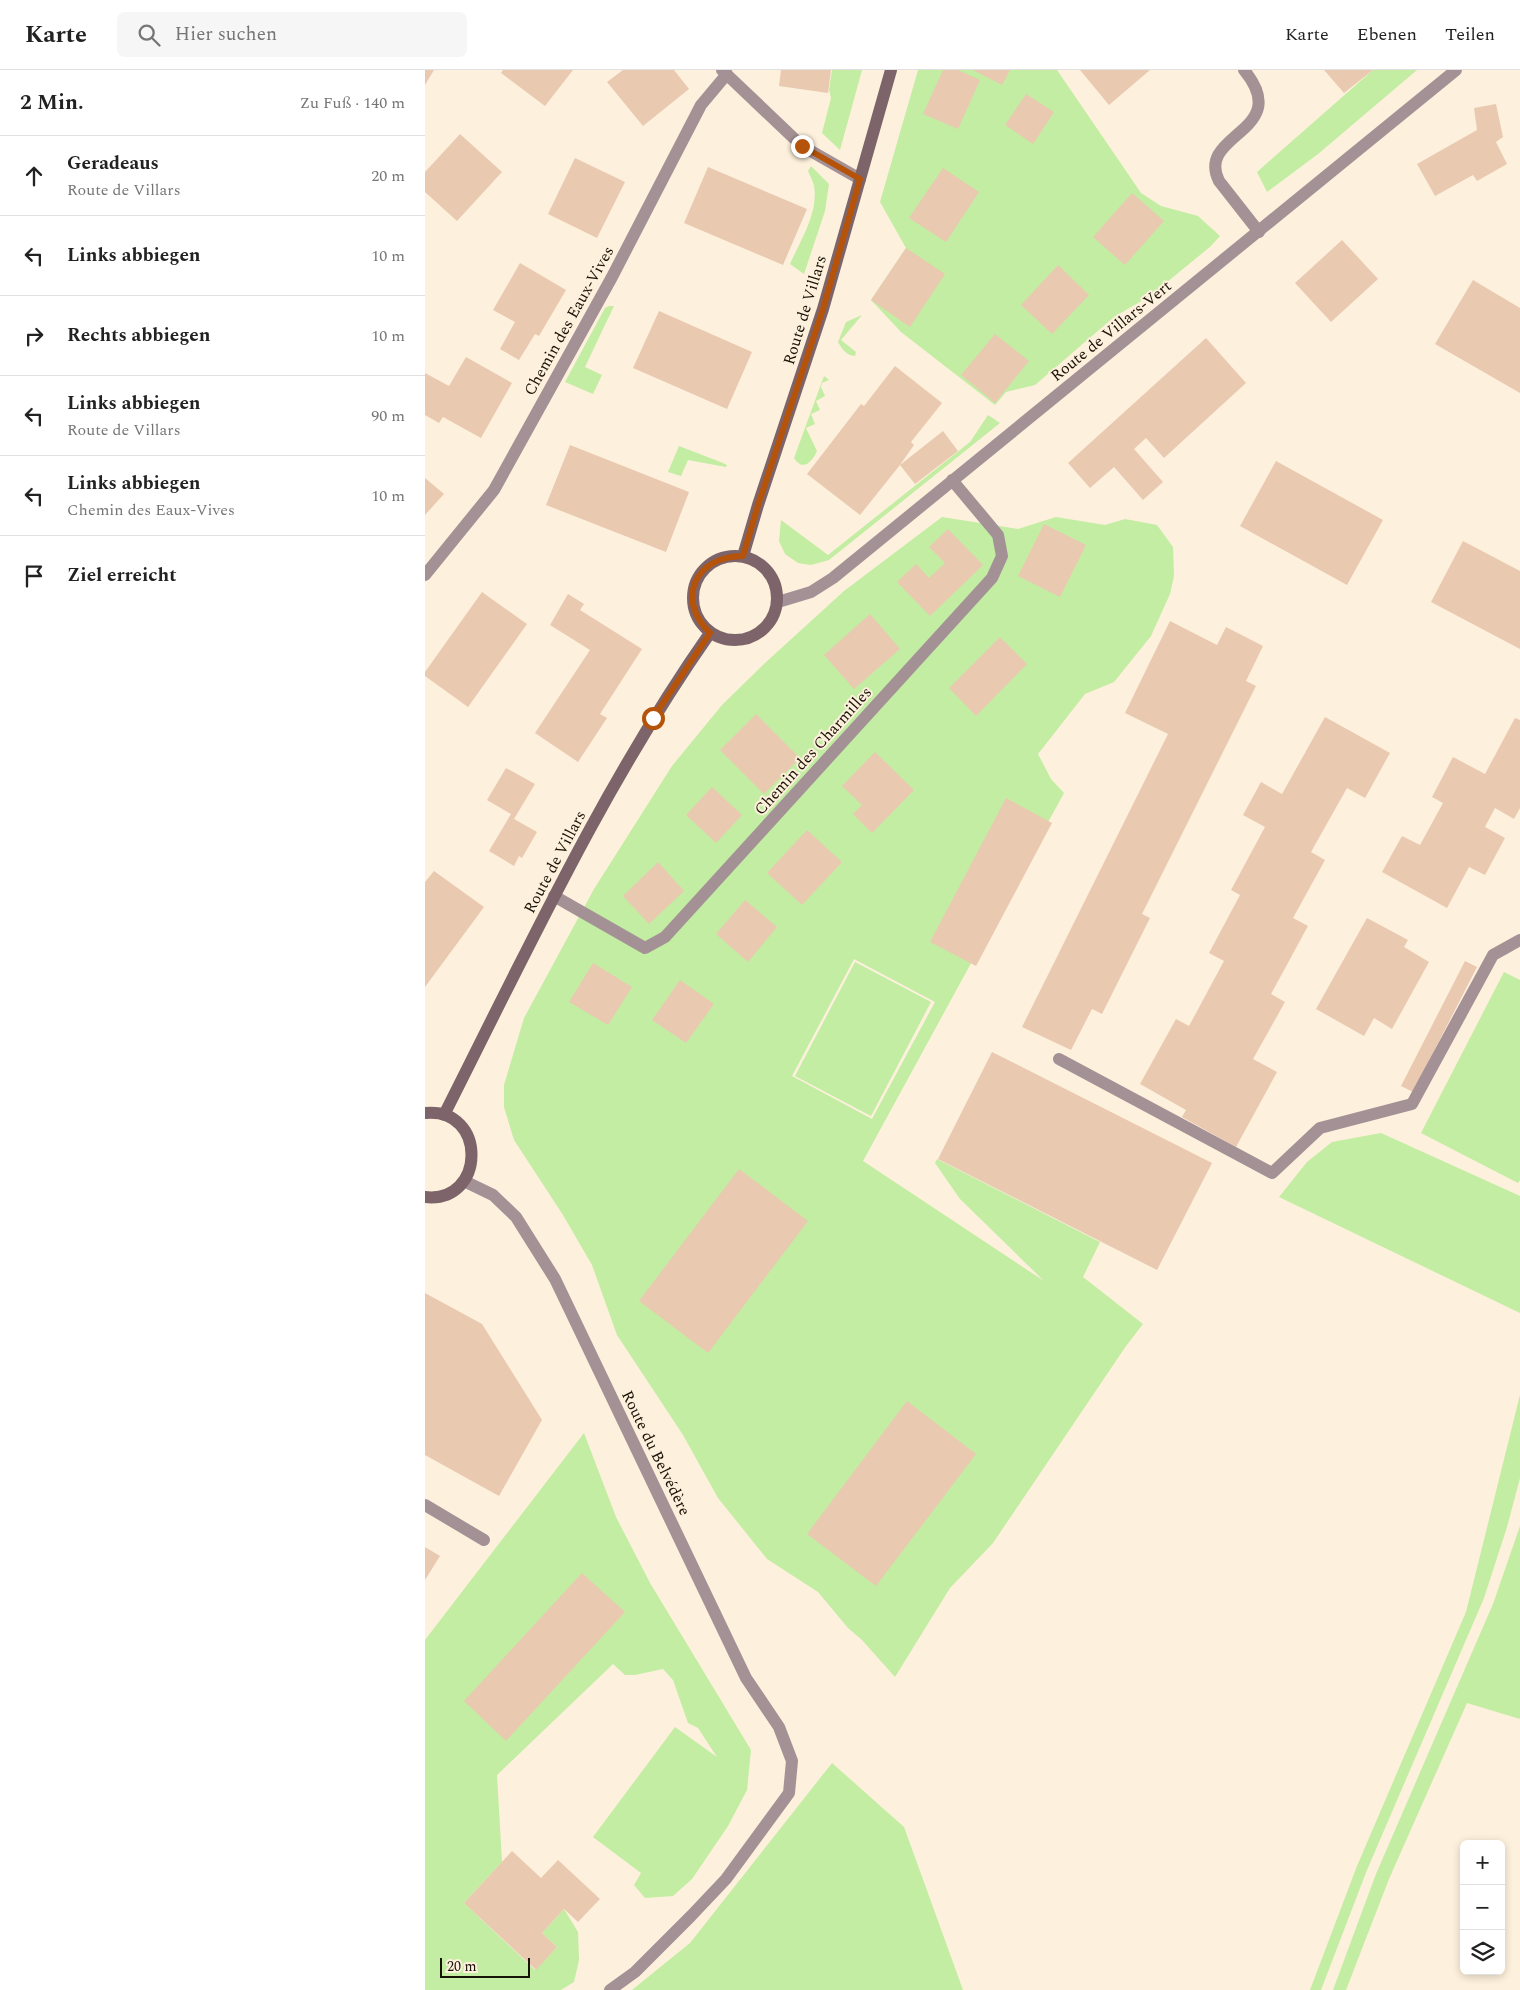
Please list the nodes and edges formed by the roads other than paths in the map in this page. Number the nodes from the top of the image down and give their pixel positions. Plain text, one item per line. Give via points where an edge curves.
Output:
1 (891, 70) edge
2 (1244, 70) edge
3 (1455, 70) edge
4 (725, 72) edge
5 (860, 179) junction
6 (1259, 232) junction
7 (952, 480) junction
8 (743, 556) junction
9 (425, 575) edge
10 (778, 602) junction
11 (710, 633) junction
12 (554, 896) junction
13 (1520, 940) edge
14 (1059, 1059) dead end
15 (425, 1113) edge
16 (444, 1115) junction
17 (464, 1181) junction
18 (425, 1197) edge
19 (425, 1505) edge
20 (483, 1540) dead end
21 (610, 1990) edge

1 - 5 main road, Route de Villars
2 - 6 street via 1258,92 1256,115 1222,148 1213,165 1219,181
3 - 6 street, Route de Villars-Vert
4 - 5 street, Chemin des Eaux-Vives via 802,146
4 - 9 street, Chemin des Eaux-Vives via 701,105 612,277 494,490
5 - 8 main road, Route de Villars via 823,309
6 - 7 street, Route de Villars-Vert
7 - 10 street, Route de Villars-Vert via 833,578 811,592
7 - 12 street, Chemin des Charmilles via 997,535 1002,556 992,578 665,937 645,948
8 - 10 main road via 755,560 773,578
8 - 11 main road via 715,561 695,582 694,610
10 - 11 main road via 774,617 753,638 724,640
11 - 12 main road, Route de Villars via 633,751
12 - 16 main road, Route de Villars
13 - 14 street via 1493,954 1412,1104 1320,1128 1272,1173
15 - 16 main road
16 - 17 main road via 461,1126 471,1143 472,1163
17 - 18 main road via 441,1196
17 - 21 street, Route du Belvédère via 493,1195 516,1217 555,1279 746,1678 779,1726 792,1761 789,1793 725,1879 635,1972
19 - 20 street

